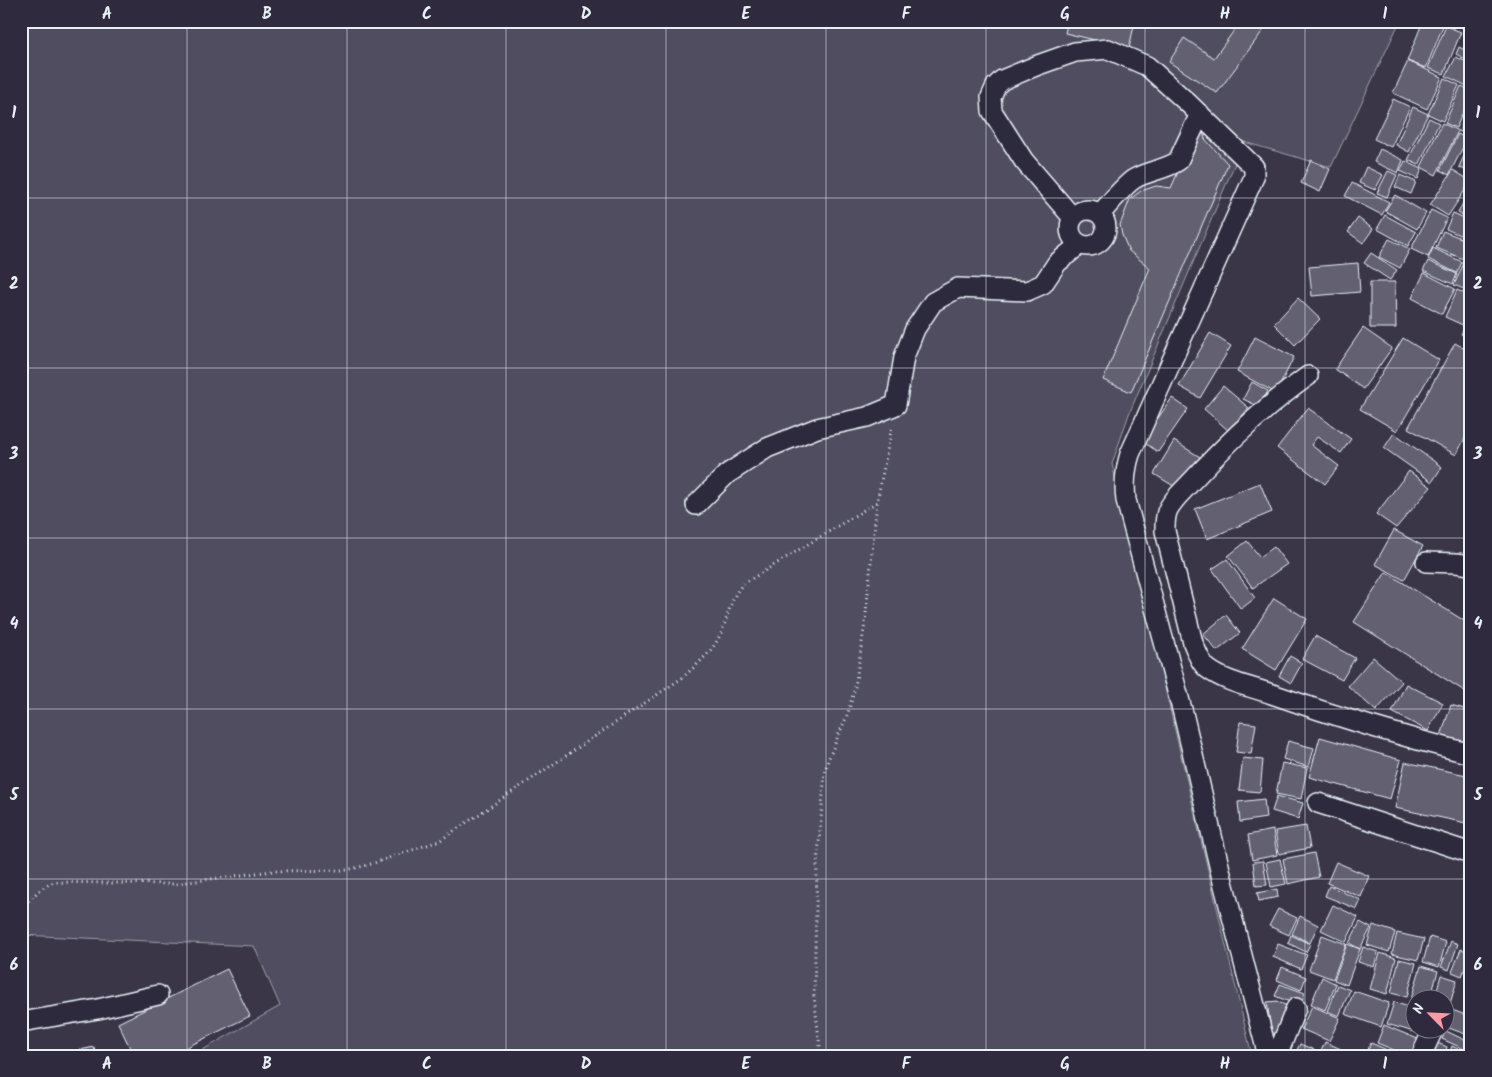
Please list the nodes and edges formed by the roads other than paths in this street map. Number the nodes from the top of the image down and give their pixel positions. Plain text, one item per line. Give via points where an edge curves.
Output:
1 (1200, 114) junction
2 (1100, 214) junction
3 (1073, 218) junction
4 (1080, 244) junction
5 (1308, 376) dead end
6 (696, 506) dead end
7 (1426, 562) dead end
8 (1471, 566) edge
9 (1471, 754) edge
10 (1318, 803) dead end
11 (1471, 853) edge
12 (158, 995) dead end
13 (1296, 1008) dead end
14 (21, 1022) edge
15 (1428, 1040) edge
16 (1268, 1056) edge
17 (1277, 1056) edge
18 (1421, 1056) edge

1 - 2 street via 1178,161 1133,180
1 - 3 street via 1147,66 1108,49 1075,52 1002,80 991,97 992,111 1024,161
1 - 16 street via 1254,167 1254,177 1130,454 1124,483
2 - 3 street via 1091,210 1081,211
2 - 4 street via 1105,220 1105,235 1094,245
3 - 4 street via 1071,233
4 - 6 street via 1057,263 1043,284 1027,291 958,288 932,302 915,329 904,357 896,405 867,417 817,428 767,448 726,474
5 - 9 street via 1245,426 1167,511 1165,531 1193,643 1207,668 1222,677
7 - 8 street
10 - 11 street
12 - 14 street
13 - 17 street
15 - 18 street

